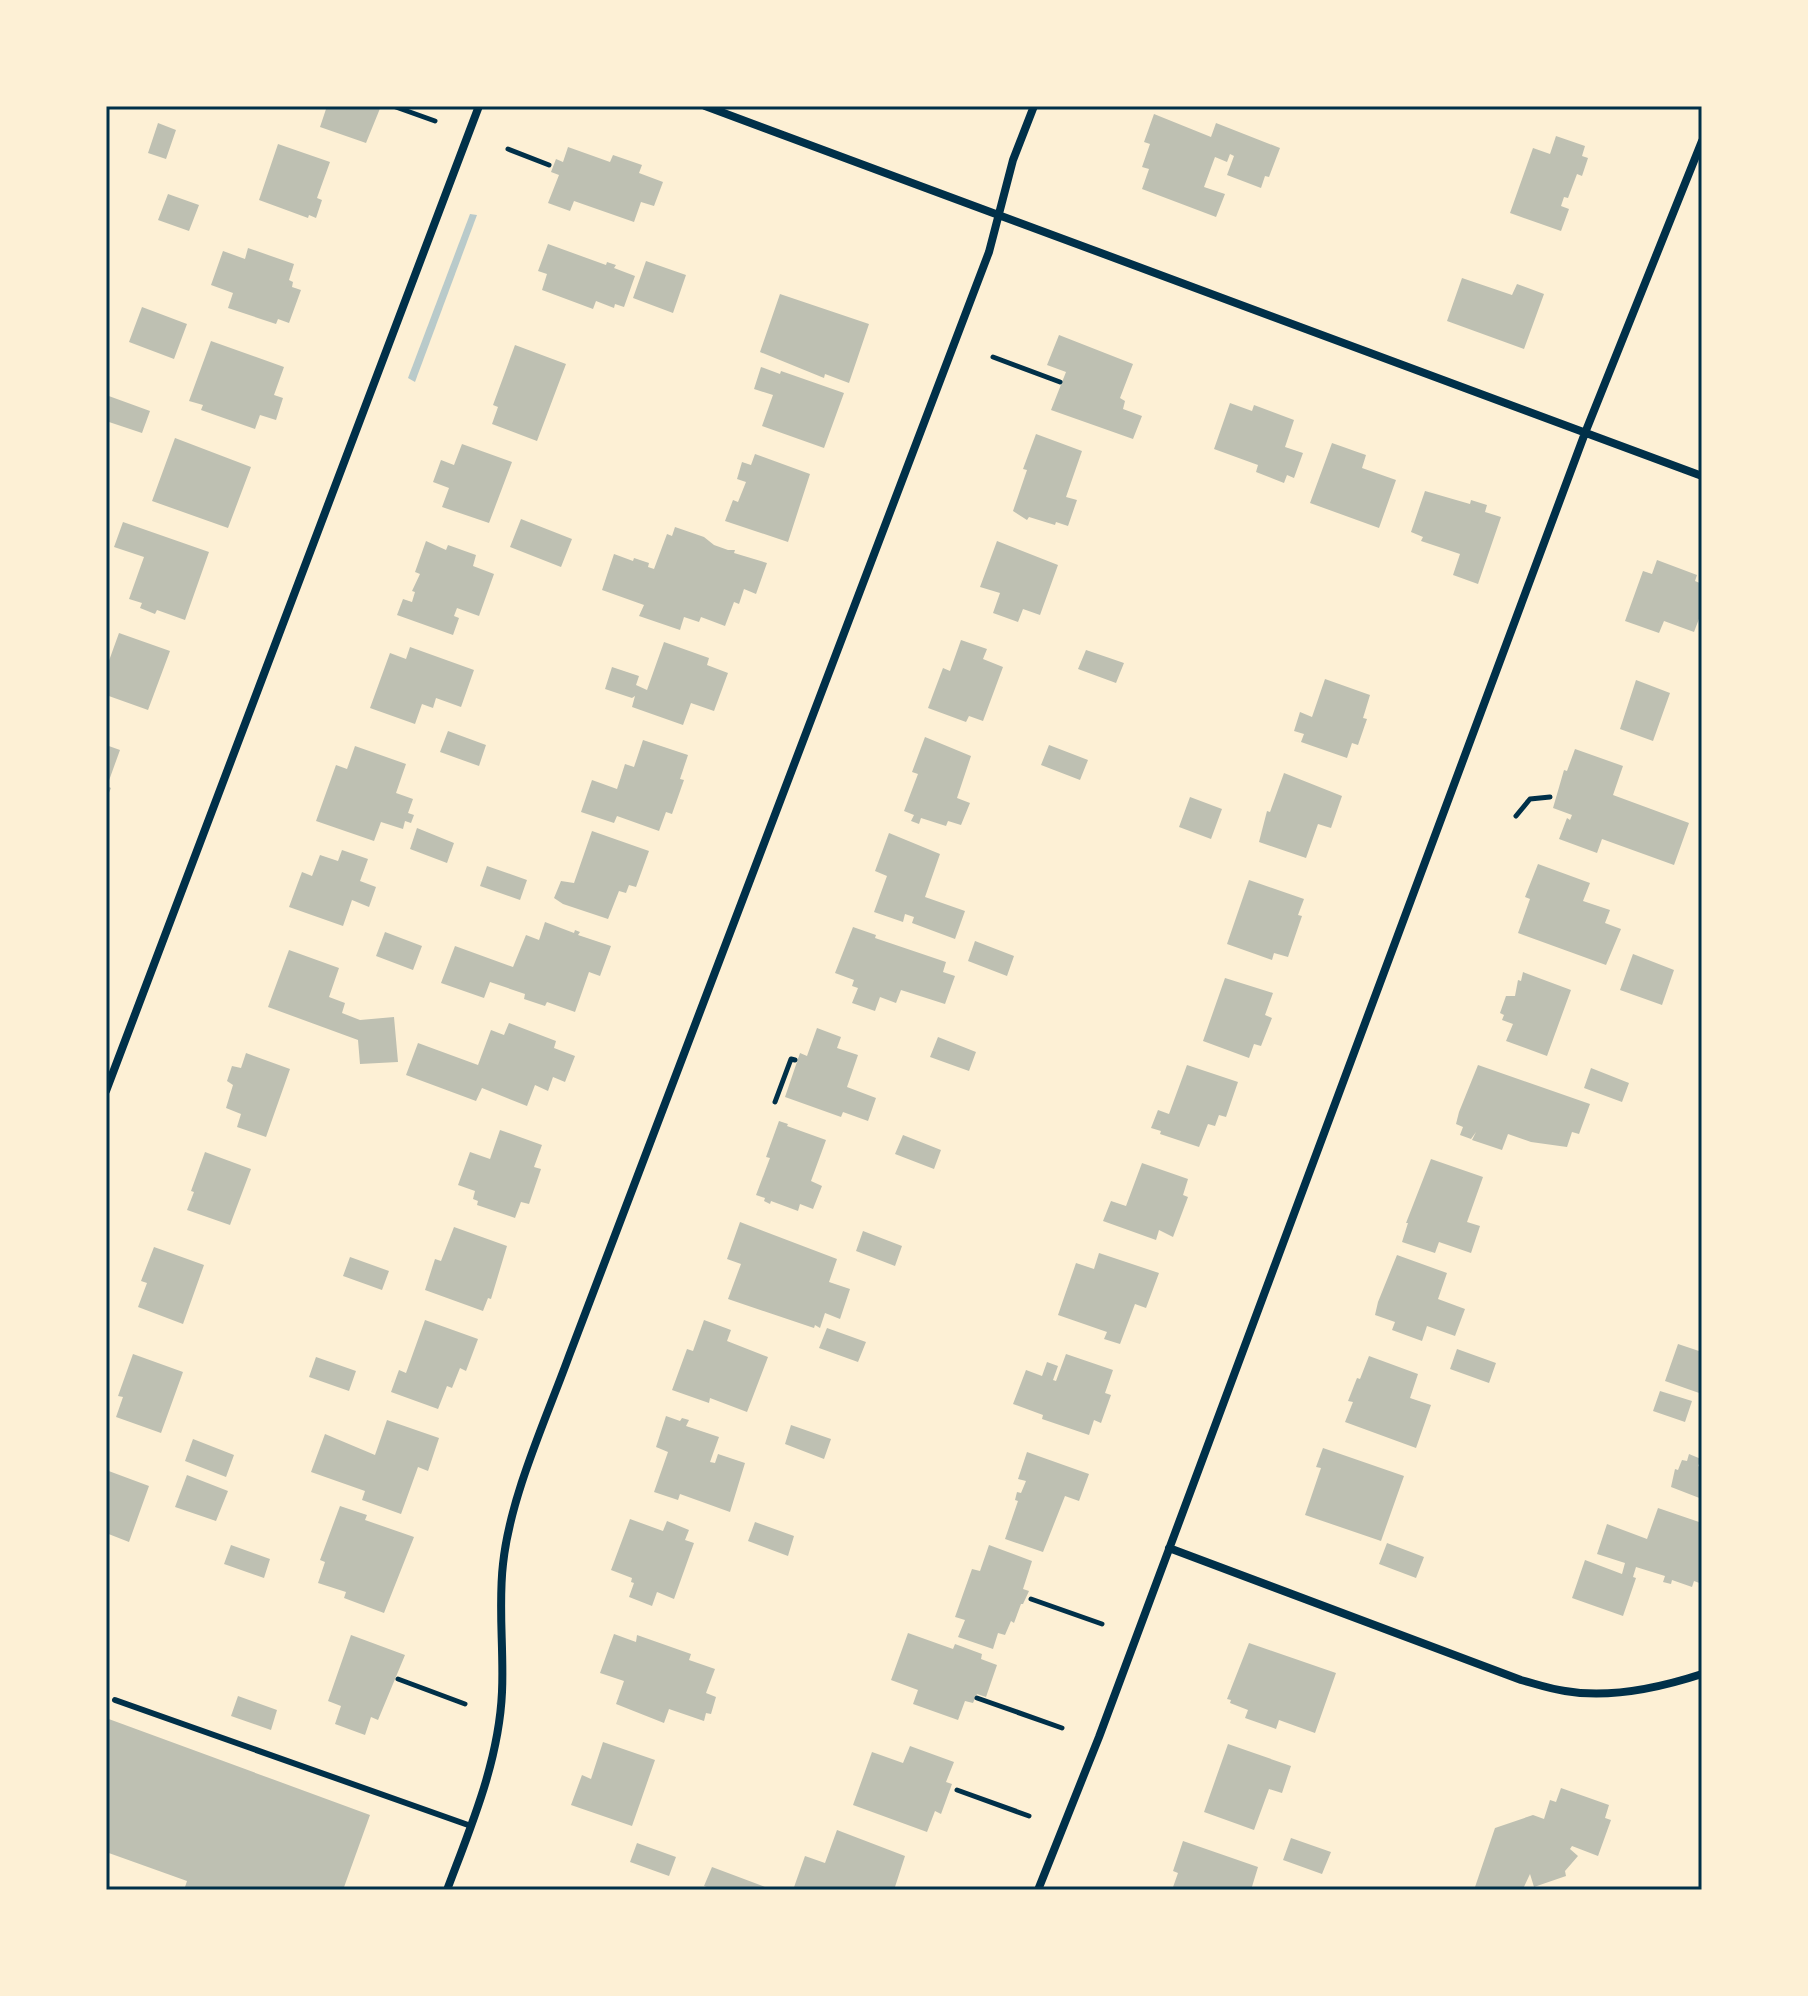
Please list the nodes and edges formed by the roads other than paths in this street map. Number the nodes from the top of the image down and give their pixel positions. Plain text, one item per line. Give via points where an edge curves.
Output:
1 (479, 106) edge
2 (705, 106) edge
3 (1034, 106) edge
4 (1702, 141) edge
5 (999, 215) junction
6 (1585, 433) junction
7 (1702, 476) edge
8 (106, 1091) edge
9 (1169, 1548) junction
10 (1702, 1674) edge
11 (115, 1700) dead end
12 (471, 1826) junction
13 (447, 1890) edge
14 (1038, 1890) edge

1 - 8 street
2 - 5 street
3 - 5 street
4 - 6 street
5 - 6 street
5 - 12 street via 512,1517 503,1563 502,1692 494,1749
6 - 7 street
6 - 9 street
9 - 10 street via 1521,1680 1567,1692 1669,1685
9 - 14 street
11 - 12 lane
12 - 13 street

